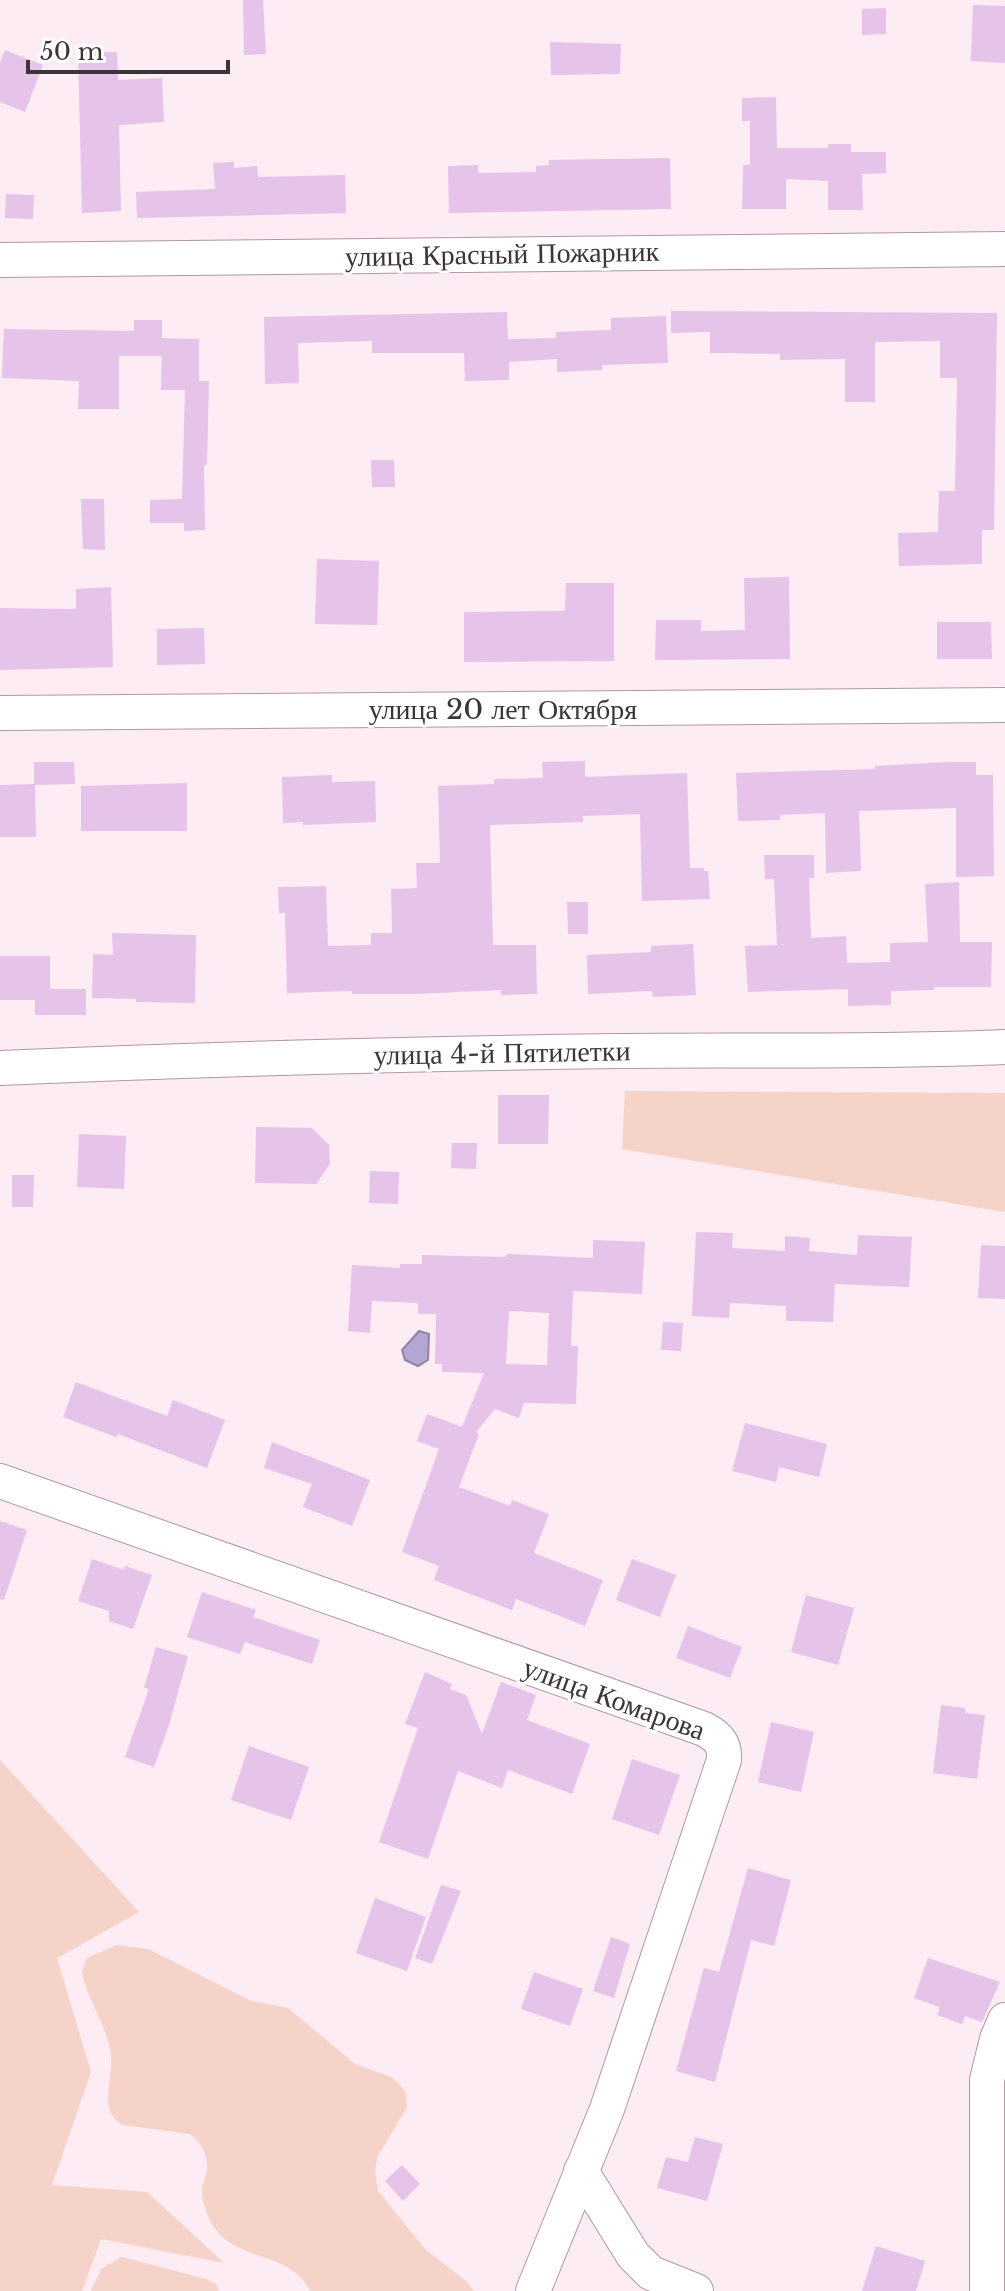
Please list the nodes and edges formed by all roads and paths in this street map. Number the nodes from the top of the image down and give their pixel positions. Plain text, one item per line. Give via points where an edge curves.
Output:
1 (1005, 249) edge
2 (0, 260) edge
3 (1005, 705) edge
4 (0, 713) edge
5 (1005, 1047) edge
6 (0, 1068) edge
7 (0, 1481) edge
8 (1005, 2020) edge
9 (581, 2171) junction
10 (533, 2291) edge
11 (696, 2291) edge
12 (987, 2291) edge

1 - 2 street, улица Красный Пожарник
3 - 4 street, улица 20 лет Октября
5 - 6 street, улица 4-й Пятилетки via 258,1057
7 - 9 street, улица Комарова via 704,1729 721,1741 724,1760 607,2109
8 - 12 street via 987,2080
9 - 10 street, улица Комарова
9 - 11 street via 633,2255 651,2273

